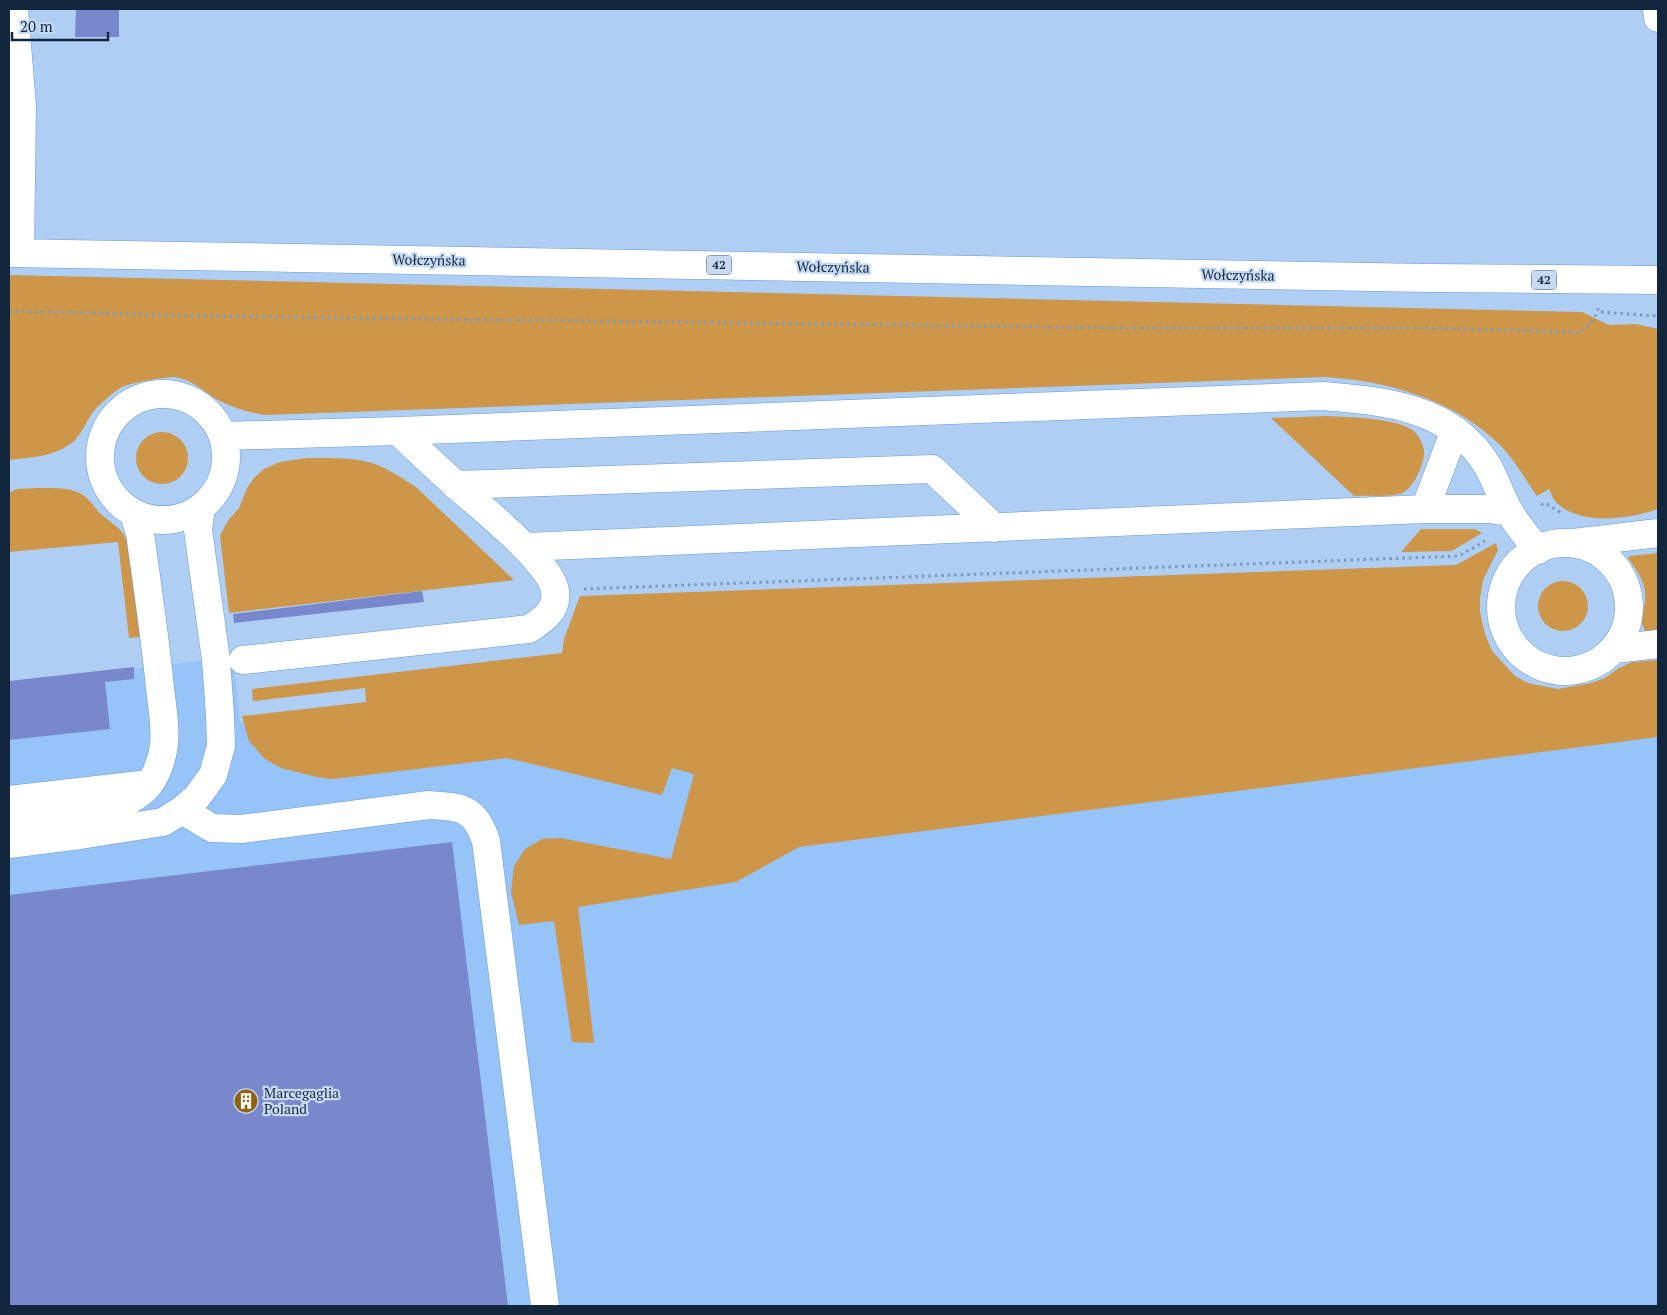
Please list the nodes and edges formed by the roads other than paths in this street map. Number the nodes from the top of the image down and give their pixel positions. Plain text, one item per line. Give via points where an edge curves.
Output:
1 (14, 9) edge
2 (1656, 9) edge
3 (1658, 18) edge
4 (14, 253) edge
5 (1658, 280) edge
6 (1455, 430) junction
7 (398, 431) junction
8 (224, 436) junction
9 (455, 485) junction
10 (201, 507) junction
11 (1425, 509) junction
12 (134, 514) junction
13 (1513, 517) junction
14 (995, 528) junction
15 (1658, 532) edge
16 (1570, 544) junction
17 (525, 547) junction
18 (1538, 550) junction
19 (1658, 644) edge
20 (1614, 649) junction
21 (243, 660) dead end
22 (150, 783) junction
23 (9, 800) edge
24 (182, 810) junction
25 (9, 821) edge
26 (9, 844) edge
27 (545, 1306) edge

1 - 4 main road via 22,106
2 - 3 main road
4 - 5 main road, Wołczyńska / 42
6 - 7 main road via 1438,419 1410,409 1324,396
6 - 11 main road
6 - 13 main road via 1487,464
7 - 8 main road
7 - 9 main road
8 - 10 main road via 226,460 222,478 214,494
8 - 12 main road via 203,408 185,398 166,393 145,395 127,404 112,418 102,435 100,473 119,504
9 - 14 main road via 932,469
9 - 17 main road
10 - 12 main road via 186,516 168,520 151,520
10 - 24 main road via 198,530 216,660 221,746 213,776
11 - 13 main road via 1488,509
11 - 14 main road
12 - 22 main road via 140,533 154,638 164,743 162,758
13 - 18 main road
14 - 17 main road
15 - 16 main road
16 - 18 main road via 1553,544
16 - 20 main road via 1590,548 1607,559 1620,574 1628,592 1625,632
17 - 21 main road via 552,579 556,592 552,610 544,620 529,628
18 - 20 main road via 1516,567 1508,578 1502,598 1502,618 1509,638 1521,655 1539,666 1559,671 1579,670 1599,662
19 - 20 main road
22 - 23 main road
22 - 25 main road via 135,797 109,809
24 - 26 main road via 163,822
24 - 27 main road via 212,828 241,829 430,805 455,806 470,812 482,826

